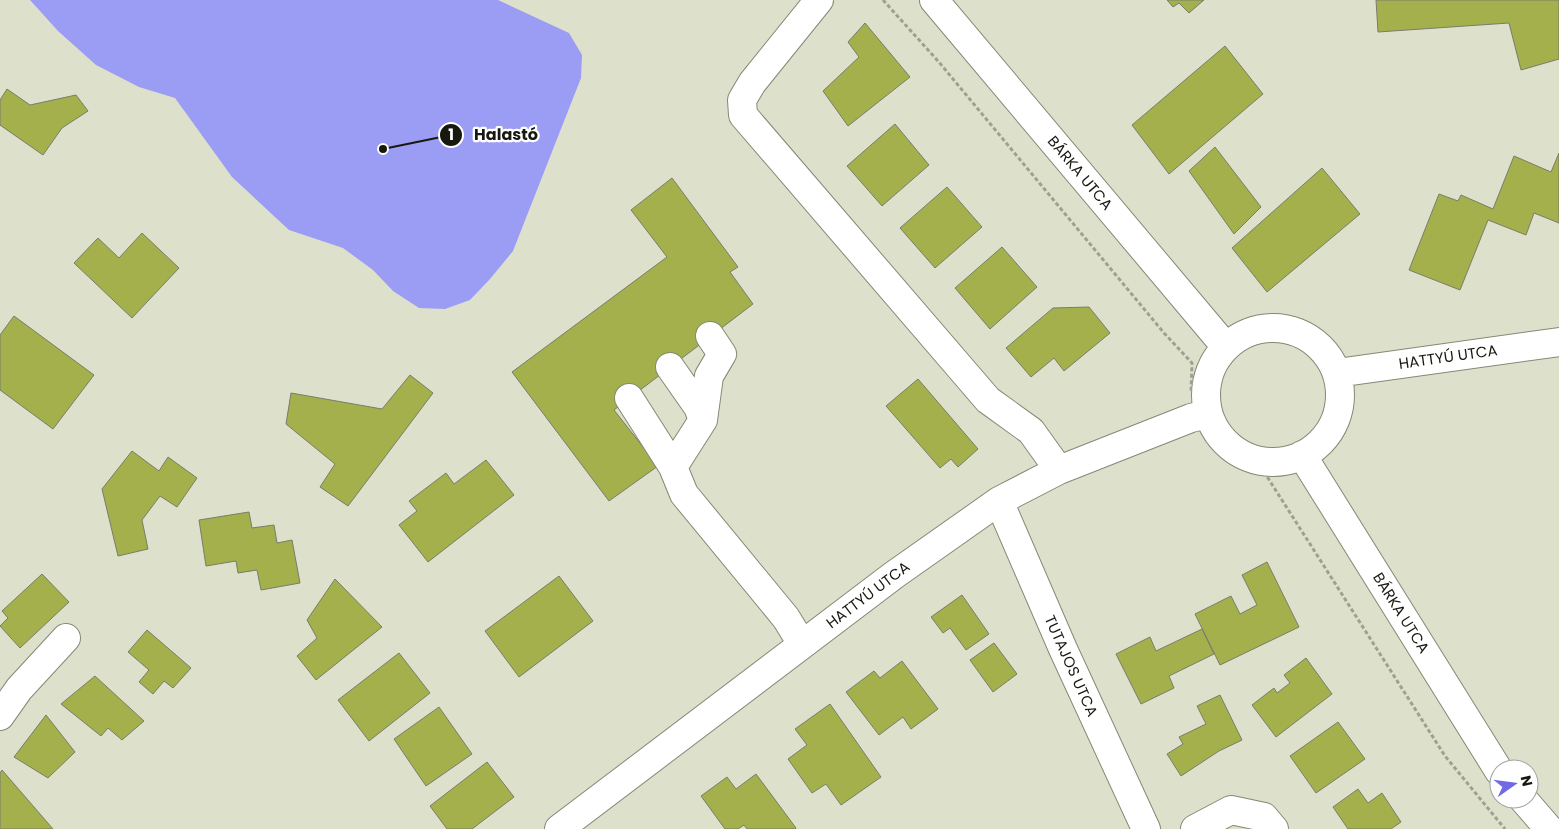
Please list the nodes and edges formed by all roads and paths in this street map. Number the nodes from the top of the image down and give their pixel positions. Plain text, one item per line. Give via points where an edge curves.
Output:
1 (819, 0) edge
2 (883, 0) edge
3 (934, 0) edge
4 (710, 336) dead end
5 (1559, 342) edge
6 (1226, 347) junction
7 (1192, 363) dead end
8 (670, 367) dead end
9 (1336, 373) junction
10 (629, 398) dead end
11 (1208, 414) junction
12 (703, 420) junction
13 (1302, 456) junction
14 (1241, 461) dead end
15 (673, 466) junction
16 (1059, 470) junction
17 (999, 501) junction
18 (66, 638) dead end
19 (802, 644) junction
20 (0, 716) edge
21 (1491, 759) edge
22 (1532, 809) edge
23 (559, 829) edge
24 (1146, 829) edge
25 (1196, 829) edge
26 (1274, 829) edge
27 (1505, 829) edge
28 (1549, 829) edge

1 - 16 street via 752,83 742,100 743,115 988,400 1031,432
2 - 7 path
3 - 6 street, BÁRKA UTCA
4 - 12 street via 722,354 710,376
5 - 9 street, HATTYÚ UTCA
6 - 9 street via 1242,335 1282,328 1302,334 1319,346
6 - 11 street via 1214,364 1207,384
8 - 12 street via 698,407
9 - 13 street via 1340,404 1333,425 1320,443
10 - 15 street
11 - 13 street via 1225,442 1242,454 1261,461 1282,462
11 - 16 street, HATTYÚ UTCA
12 - 15 street
13 - 21 street, BÁRKA UTCA
14 - 27 path via 1266,475 1445,756
15 - 19 street via 684,494 786,618
16 - 17 street, HATTYÚ UTCA
17 - 19 street, HATTYÚ UTCA
17 - 24 street, TUTAJOS UTCA
18 - 20 street via 19,689
19 - 23 street, HATTYÚ UTCA
22 - 28 street
25 - 26 street via 1231,810 1264,817

